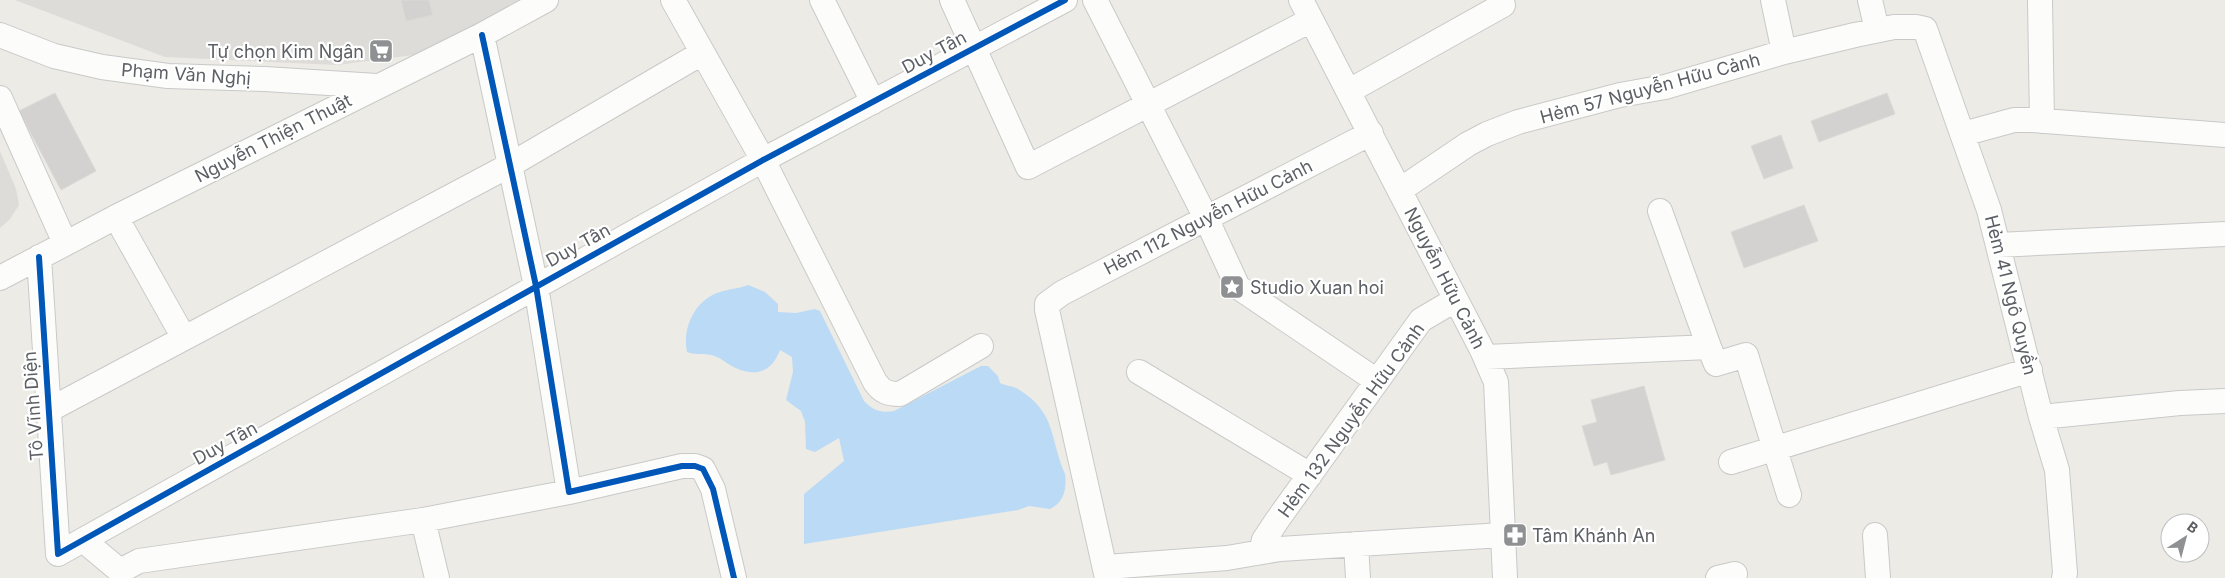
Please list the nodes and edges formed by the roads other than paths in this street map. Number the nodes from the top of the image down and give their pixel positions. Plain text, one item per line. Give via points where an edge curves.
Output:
1 (546, 0) edge
2 (673, 0) edge
3 (822, 0) edge
4 (952, 0) edge
5 (1064, 0) edge
6 (1095, 0) edge
7 (1773, 0) edge
8 (1870, 0) edge
9 (2040, 0) edge
10 (1503, 4) dead end
11 (1306, 10) edge
12 (1916, 26) joint
13 (1877, 30) junction
14 (0, 35) edge
15 (482, 35) junction
16 (975, 48) junction
17 (1784, 52) junction
18 (702, 53) junction
19 (378, 86) junction
20 (1349, 91) junction
21 (0, 98) edge
22 (873, 102) junction
23 (1148, 104) junction
24 (2042, 121) junction
25 (1371, 133) junction
26 (1963, 134) junction
27 (2225, 134) edge
28 (763, 160) junction
29 (510, 165) junction
30 (1400, 190) junction
31 (1660, 211) dead end
32 (116, 217) junction
33 (1206, 218) junction
34 (2225, 234) edge
35 (64, 243) junction
36 (1998, 245) junction
37 (39, 257) junction
38 (0, 278) edge
39 (536, 286) junction
40 (1455, 300) junction
41 (184, 338) junction
42 (981, 346) dead end
43 (1708, 347) junction
44 (1486, 357) junction
45 (2030, 370) junction
46 (1139, 372) dead end
47 (1377, 381) junction
48 (2225, 401) edge
49 (49, 410) junction
50 (2041, 418) junction
51 (1776, 448) junction
52 (1731, 462) dead end
53 (1310, 475) junction
54 (569, 492) junction
55 (1789, 495) dead end
56 (423, 520) junction
57 (1502, 535) junction
58 (1875, 536) dead end
59 (83, 540) junction
60 (1356, 544) junction
61 (1261, 552) junction
62 (58, 554) joint
63 (1228, 568) edge
64 (1106, 573) edge
65 (437, 578) edge
66 (734, 578) edge
67 (1358, 578) edge
68 (1505, 578) edge
69 (1878, 578) edge
70 (2064, 578) edge

1 - 15 street, Nguyễn Thiện Thuật
2 - 18 street
3 - 22 street
4 - 16 street
5 - 16 street, Duy Tân
6 - 23 street
7 - 17 street
8 - 13 street
9 - 24 street
10 - 20 street
11 - 20 street, Nguyễn Hữu Cảnh
11 - 23 street
12 - 13 street, Hẻm 57 Nguyễn Hữu Cảnh
12 - 26 street, Hẻm 41 Ngô Quyền via 1926,29
13 - 17 street, Hẻm 57 Nguyễn Hữu Cảnh
14 - 19 street, Phạm Văn Nghị via 54,56 102,67 168,76
15 - 19 street, Nguyễn Thiện Thuật
15 - 29 street
16 - 22 street, Duy Tân
16 - 23 street via 1028,167
17 - 30 street, Hẻm 57 Nguyễn Hữu Cảnh via 1665,87 1620,95 1510,125 1468,144
18 - 28 street
18 - 29 street
19 - 32 street, Nguyễn Thiện Thuật
20 - 25 street, Nguyễn Hữu Cảnh
21 - 35 street
22 - 28 street, Duy Tân
23 - 33 street
24 - 26 street via 2014,120
24 - 27 street
25 - 30 street, Nguyễn Hữu Cảnh
25 - 33 street, Hẻm 112 Nguyễn Hữu Cảnh
26 - 36 street, Hẻm 41 Ngô Quyền
28 - 39 street, Duy Tân
28 - 42 street via 881,390 900,394
29 - 39 street
29 - 41 street
30 - 40 street, Nguyễn Hữu Cảnh
31 - 43 street
32 - 35 street, Nguyễn Thiện Thuật
32 - 41 street
33 - 47 street via 1238,287
33 - 64 street, Hẻm 112 Nguyễn Hữu Cảnh via 1062,293 1047,304
34 - 36 street
35 - 37 street, Nguyễn Thiện Thuật
36 - 45 street, Hẻm 41 Ngô Quyền
37 - 38 street, Nguyễn Thiện Thuật
37 - 49 street, Tô Vĩnh Diện
39 - 54 street
39 - 59 street, Duy Tân
40 - 44 street, Nguyễn Hữu Cảnh
40 - 47 street, Hẻm 132 Nguyễn Hữu Cảnh via 1421,320
41 - 49 street
43 - 44 street
43 - 51 street via 1716,364 1746,355
44 - 57 street, Nguyễn Hữu Cảnh via 1496,382
45 - 50 street, Hẻm 41 Ngô Quyền
45 - 51 street
46 - 53 street
47 - 53 street, Hẻm 132 Nguyễn Hữu Cảnh
48 - 50 street
49 - 62 street, Tô Vĩnh Diện
50 - 70 street, Hẻm 41 Ngô Quyền via 2057,470 2064,539
51 - 52 street
51 - 55 street
53 - 61 street, Hẻm 132 Nguyễn Hữu Cảnh via 1264,540
54 - 56 street
54 - 66 street via 682,466 703,469 713,489
56 - 59 street via 139,561 120,571
56 - 65 street
57 - 60 street
57 - 68 street, Nguyễn Hữu Cảnh
58 - 69 street
59 - 62 street, Duy Tân
60 - 61 street
60 - 67 street
61 - 63 street
63 - 64 street

